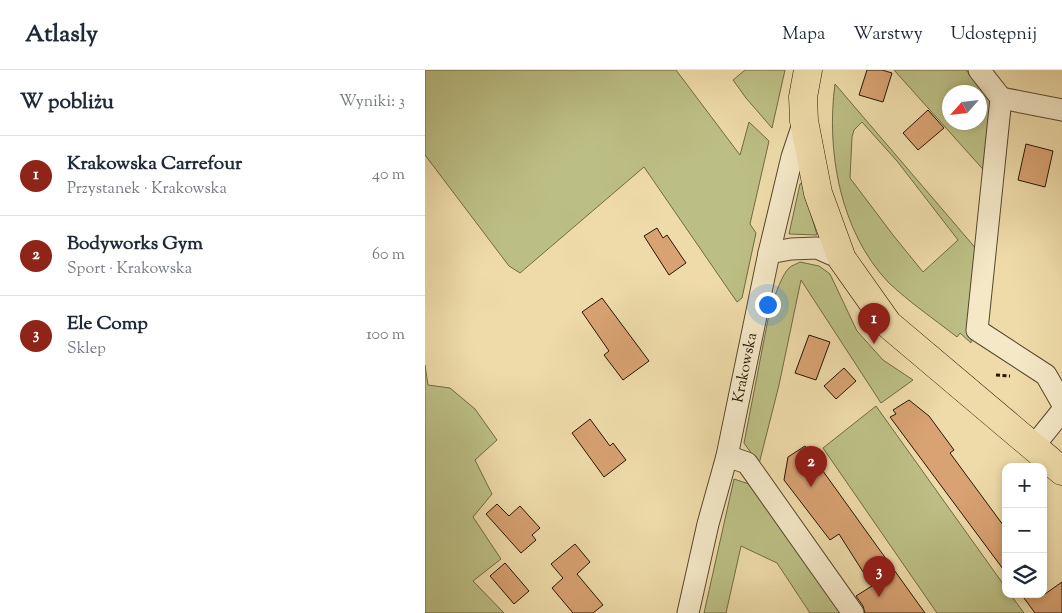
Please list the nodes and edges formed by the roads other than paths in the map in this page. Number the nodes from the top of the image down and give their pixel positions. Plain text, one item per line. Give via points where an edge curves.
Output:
1 (808, 70) edge
2 (979, 70) edge
3 (1001, 98) junction
4 (1062, 110) edge
5 (804, 121) junction
6 (769, 253) junction
7 (842, 259) junction
8 (1062, 403) edge
9 (1062, 411) edge
10 (1033, 447) junction
11 (727, 456) junction
12 (1062, 471) edge
13 (688, 613) edge
14 (853, 613) edge

1 - 5 main road, Krakowska via 803,97
2 - 3 street
3 - 4 street
3 - 8 street via 977,330 1046,375
5 - 6 street, Krakowska via 792,156
5 - 7 main road, Krakowska via 818,193
6 - 7 street via 817,248
6 - 11 street, Krakowska
7 - 10 main road, Krakowska via 888,324
9 - 10 street
10 - 12 main road, Krakowska
11 - 13 street, Krakowska
11 - 14 street via 747,463

